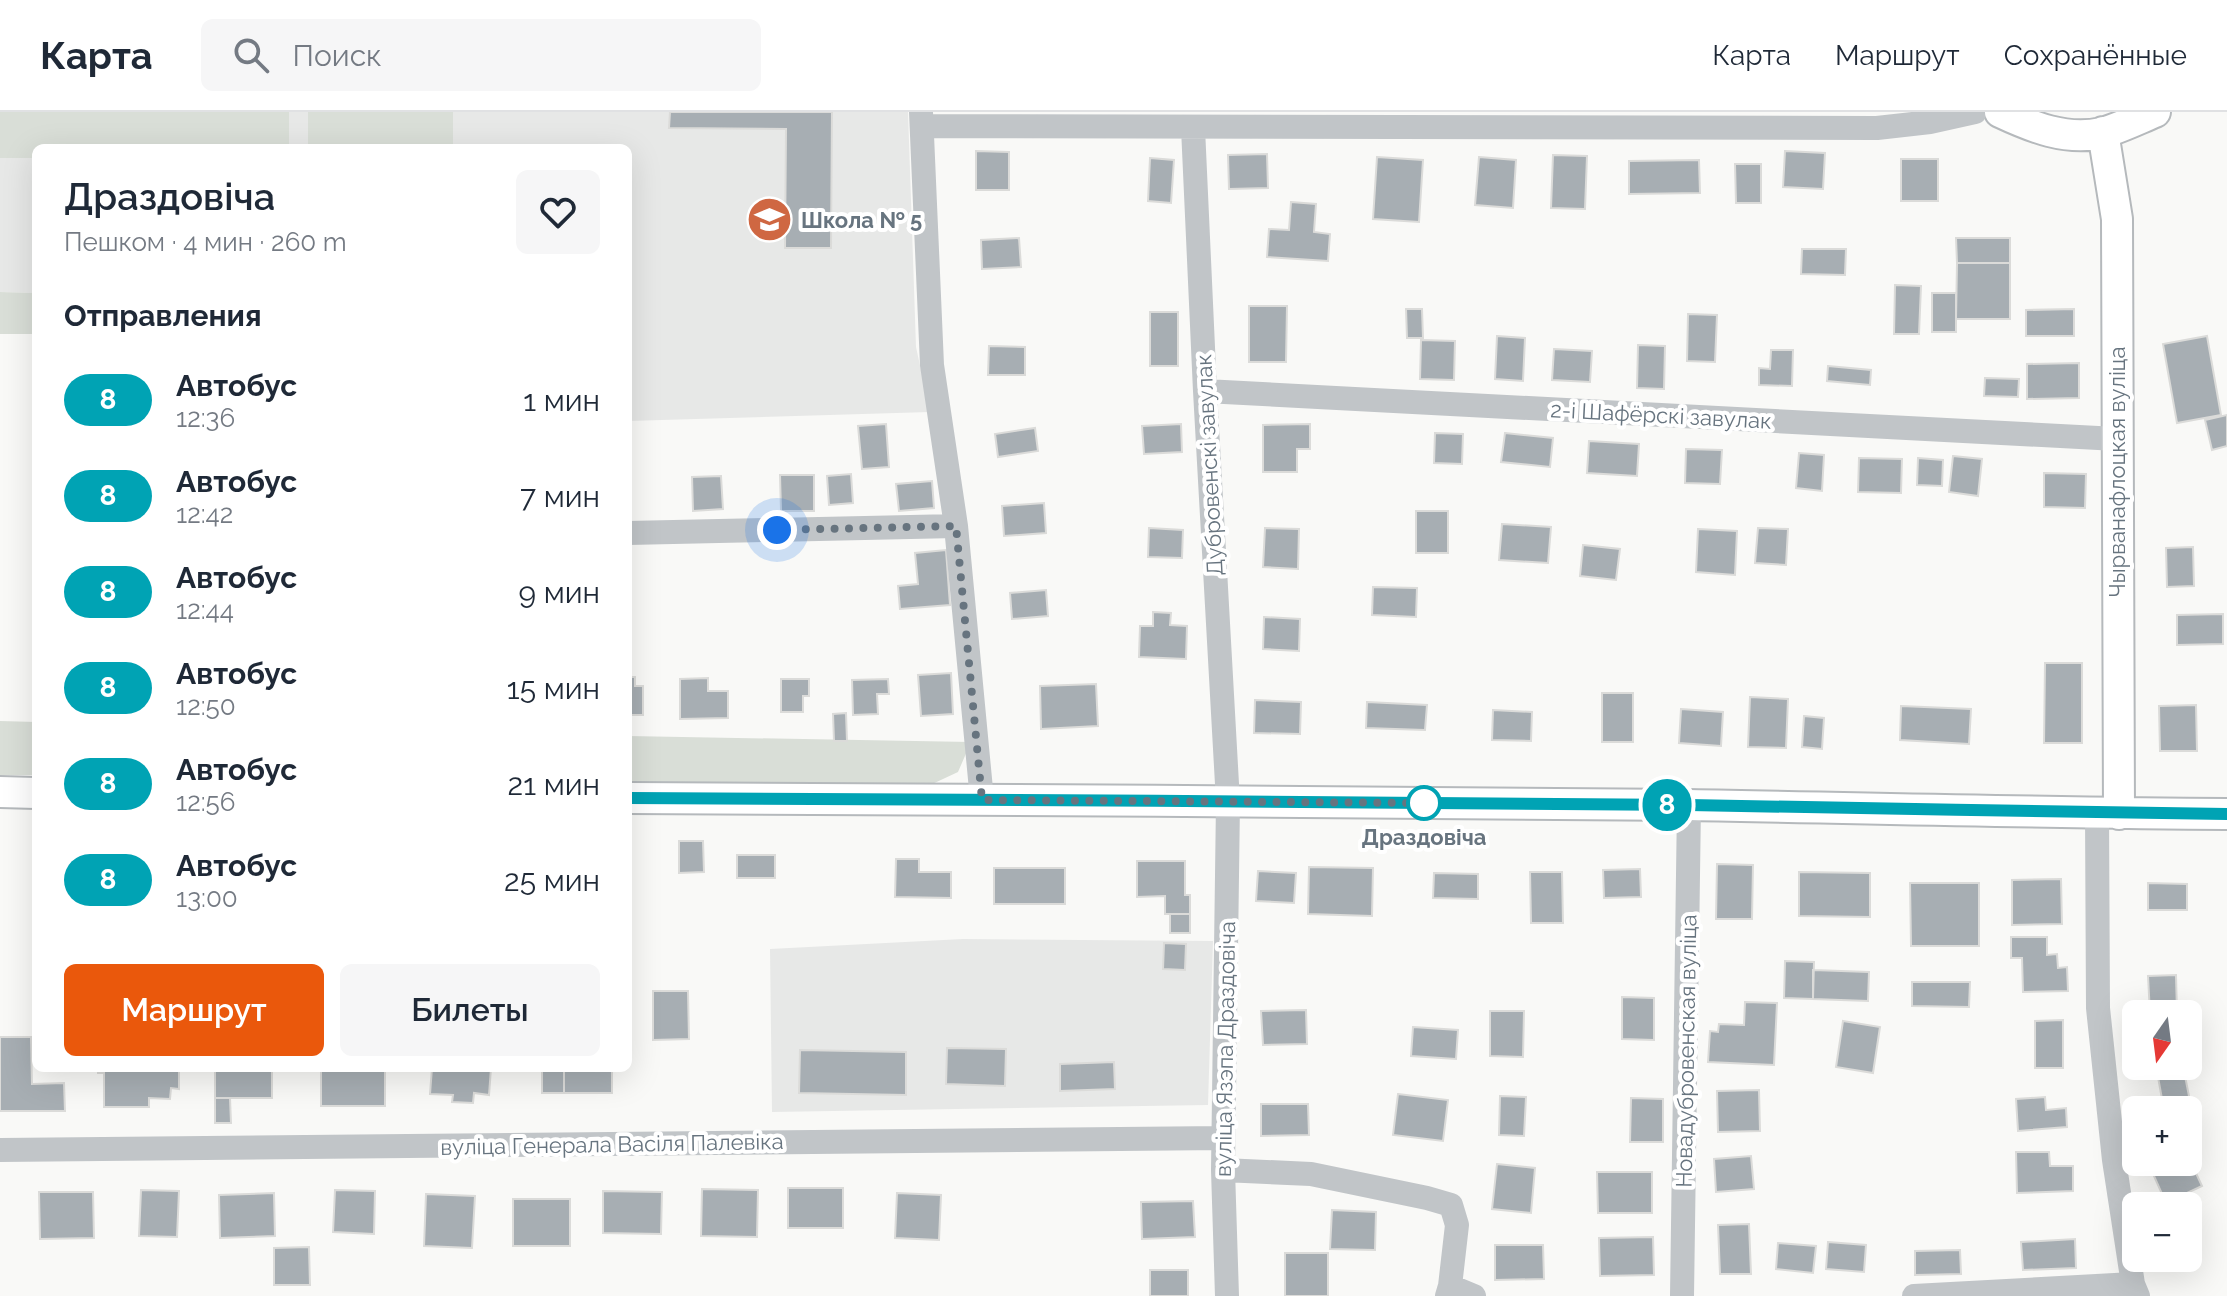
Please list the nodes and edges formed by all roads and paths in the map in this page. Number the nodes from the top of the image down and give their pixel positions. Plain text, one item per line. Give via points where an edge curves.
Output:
1 (1975, 112) edge
2 (2000, 112) edge
3 (2155, 112) edge
4 (922, 119) edge
5 (1193, 128) junction
6 (2103, 132) junction
7 (1205, 391) junction
8 (2117, 439) junction
9 (956, 526) junction
10 (632, 533) edge
11 (0, 792) edge
12 (32, 793) edge
13 (632, 798) edge
14 (982, 800) junction
15 (1228, 802) junction
16 (1689, 805) junction
17 (2108, 814) junction
18 (2227, 814) edge
19 (1223, 1138) junction
20 (0, 1150) edge
21 (1223, 1170) junction
22 (2136, 1290) edge
23 (1449, 1291) edge
24 (1227, 1296) edge
25 (1474, 1296) edge
26 (1682, 1296) edge
27 (1914, 1296) edge

1 - 5 street via 1877,128
2 - 6 main road via 2046,131 2074,136
3 - 6 main road
4 - 5 street
4 - 9 street via 932,365
5 - 7 street, Дубровенскі завулак
6 - 8 main road, Чырванафлоцкая вуліца via 2117,219
7 - 8 street, 2-і Шафёрскі завулак
7 - 15 street, Дубровенскі завулак
8 - 17 main road, Чырванафлоцкая вуліца
9 - 10 street
9 - 14 street
11 - 12 main road
13 - 14 main road
14 - 15 main road
15 - 16 main road
15 - 19 street, вуліца Язэпа Драздовіча
16 - 17 main road
16 - 26 street, Новадубровенская вуліца
17 - 18 main road
17 - 22 street, Чырванафлоцкая вуліца via 2098,1008 2114,1160
19 - 20 street, вуліца Генерала Васіля Палевіка
19 - 21 street, вуліца Язэпа Драздовіча
21 - 23 street via 1311,1174 1451,1205 1457,1225
21 - 24 street, вуліца Язэпа Драздовіча
22 - 27 street
23 - 25 street

